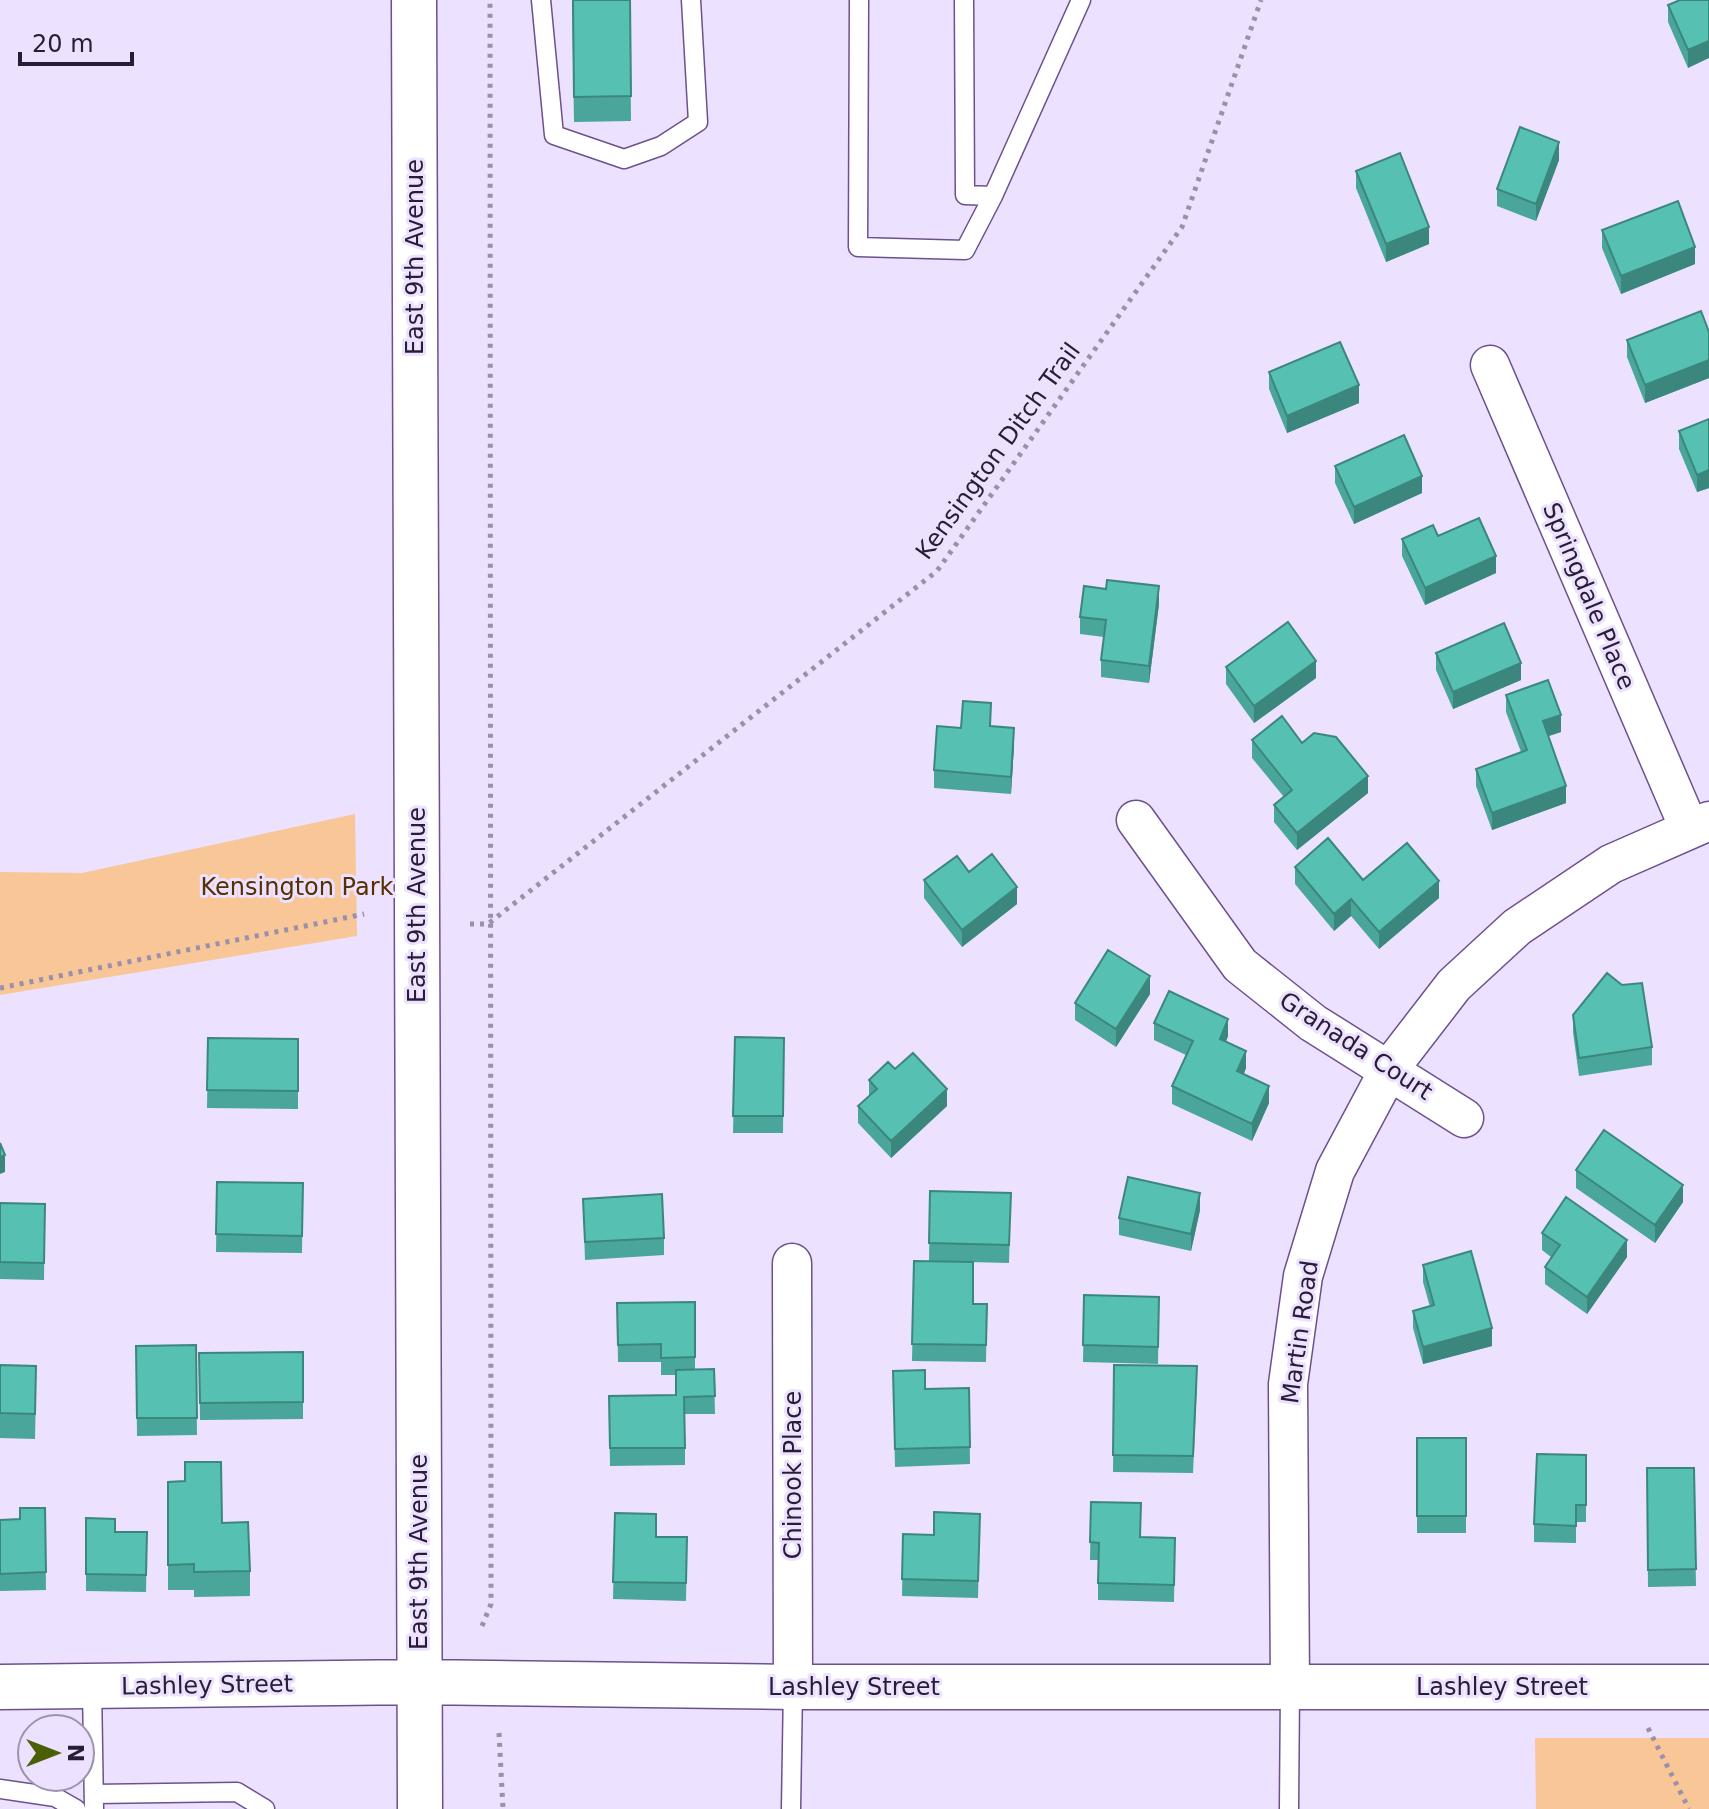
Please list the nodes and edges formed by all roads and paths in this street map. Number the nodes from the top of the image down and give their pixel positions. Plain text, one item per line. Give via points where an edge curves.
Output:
1 (414, 0) edge
2 (490, 0) edge
3 (541, 0) edge
4 (691, 0) edge
5 (859, 0) edge
6 (964, 0) edge
7 (1081, 0) edge
8 (1261, 0) edge
9 (993, 196) junction
10 (1490, 365) dead end
11 (1136, 820) dead end
12 (1699, 825) edge
13 (364, 914) dead end
14 (470, 924) dead end
15 (488, 924) junction
16 (0, 988) edge
17 (1390, 1068) junction
18 (1464, 1118) dead end
19 (792, 1263) dead end
20 (482, 1626) dead end
21 (419, 1682) junction
22 (0, 1687) edge
23 (92, 1687) junction
24 (793, 1687) junction
25 (1628, 1687) junction
26 (1709, 1687) edge
27 (1290, 1688) junction
28 (499, 1733) dead end
29 (0, 1789) edge
30 (94, 1801) edge
31 (76, 1809) edge
32 (265, 1809) edge
33 (420, 1809) edge
34 (503, 1809) edge
35 (791, 1809) edge
36 (1289, 1809) edge
37 (1689, 1809) edge

1 - 21 main road, East 9th Avenue
2 - 15 path
3 - 4 lane via 554,135 624,159 661,146 698,122
5 - 9 lane via 858,247 965,250
6 - 9 lane via 965,195
7 - 9 lane
8 - 15 path, Kensington Ditch Trail via 1182,227 937,571
10 - 12 street, Springdale Place
11 - 17 street, Granada Court via 1240,965 1313,1023
12 - 17 street, Martin Road via 1611,864 1517,927 1454,985
13 - 16 path
14 - 15 path
15 - 20 path via 491,1604
17 - 18 street, Granada Court
17 - 27 street, Martin Road via 1335,1171 1303,1276 1288,1384
19 - 24 street, Chinook Place
21 - 23 main road, Lashley Street
21 - 24 main road, Lashley Street
21 - 33 main road, East 9th Avenue
22 - 23 main road, Lashley Street
23 - 30 lane
24 - 27 main road, Lashley Street
24 - 35 lane
25 - 26 main road, Lashley Street
25 - 27 main road, Lashley Street
25 - 37 path
27 - 36 lane
28 - 34 path
29 - 31 lane via 55,1797
30 - 32 lane via 237,1792

